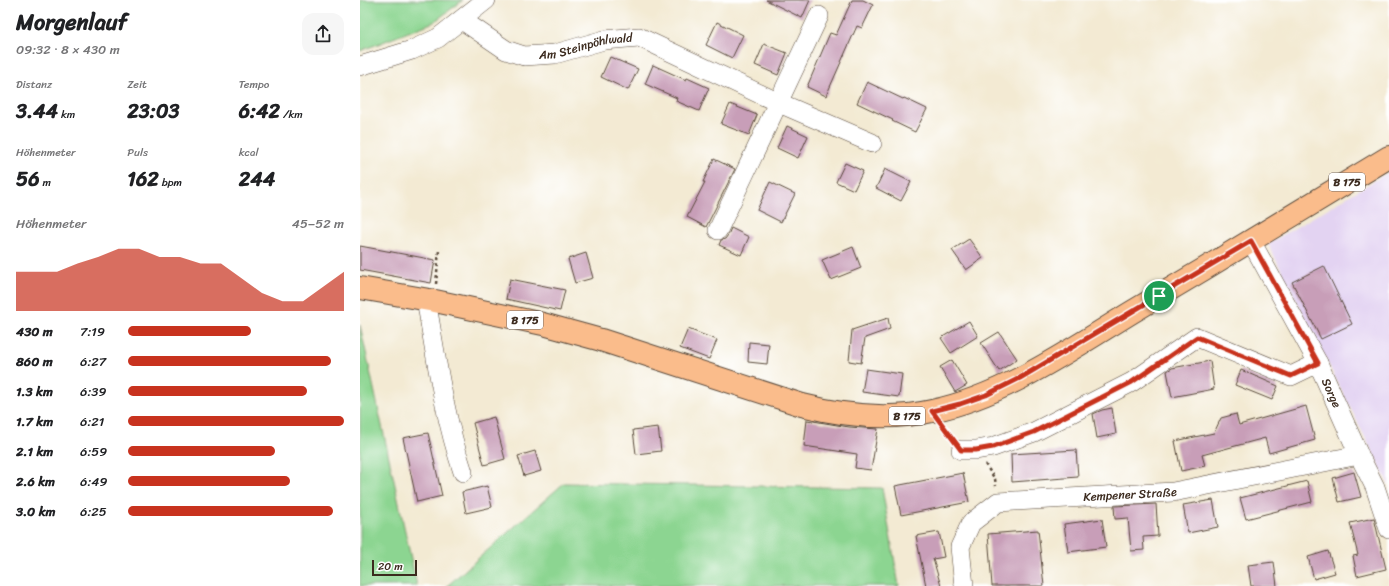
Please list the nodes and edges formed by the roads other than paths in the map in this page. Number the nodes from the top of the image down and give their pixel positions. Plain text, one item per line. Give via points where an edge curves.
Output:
1 (486, 0) edge
2 (819, 16) dead end
3 (462, 20) junction
4 (360, 66) edge
5 (778, 102) junction
6 (872, 144) dead end
7 (1389, 156) edge
8 (718, 230) dead end
9 (1251, 241) junction
10 (361, 289) edge
11 (431, 300) junction
12 (1318, 363) junction
13 (969, 450) road end
14 (1358, 455) junction
15 (463, 472) dead end
16 (1382, 483) edge
17 (1389, 529) edge
18 (964, 586) edge

1 - 3 street
2 - 5 street
3 - 4 street via 438,38 412,50
3 - 5 street, Am Steinpöhlwald via 506,50 524,56 555,54 604,40 639,38
5 - 6 street, Am Steinpöhlwald
5 - 8 street
7 - 9 main road, B 175
9 - 11 main road, B 175 via 1020,378 986,395 960,404 904,416 860,416 830,412 601,340 543,324
9 - 12 street, Sorge
10 - 11 main road, B 175
11 - 15 street via 435,350 454,446
12 - 13 street via 1291,376 1197,337 1132,382 1055,421 993,447
12 - 14 street, Sorge
14 - 16 street, Sorge
14 - 18 street, Kempener Straße via 1173,492 998,502 971,523 960,547
16 - 17 street, Sorge

